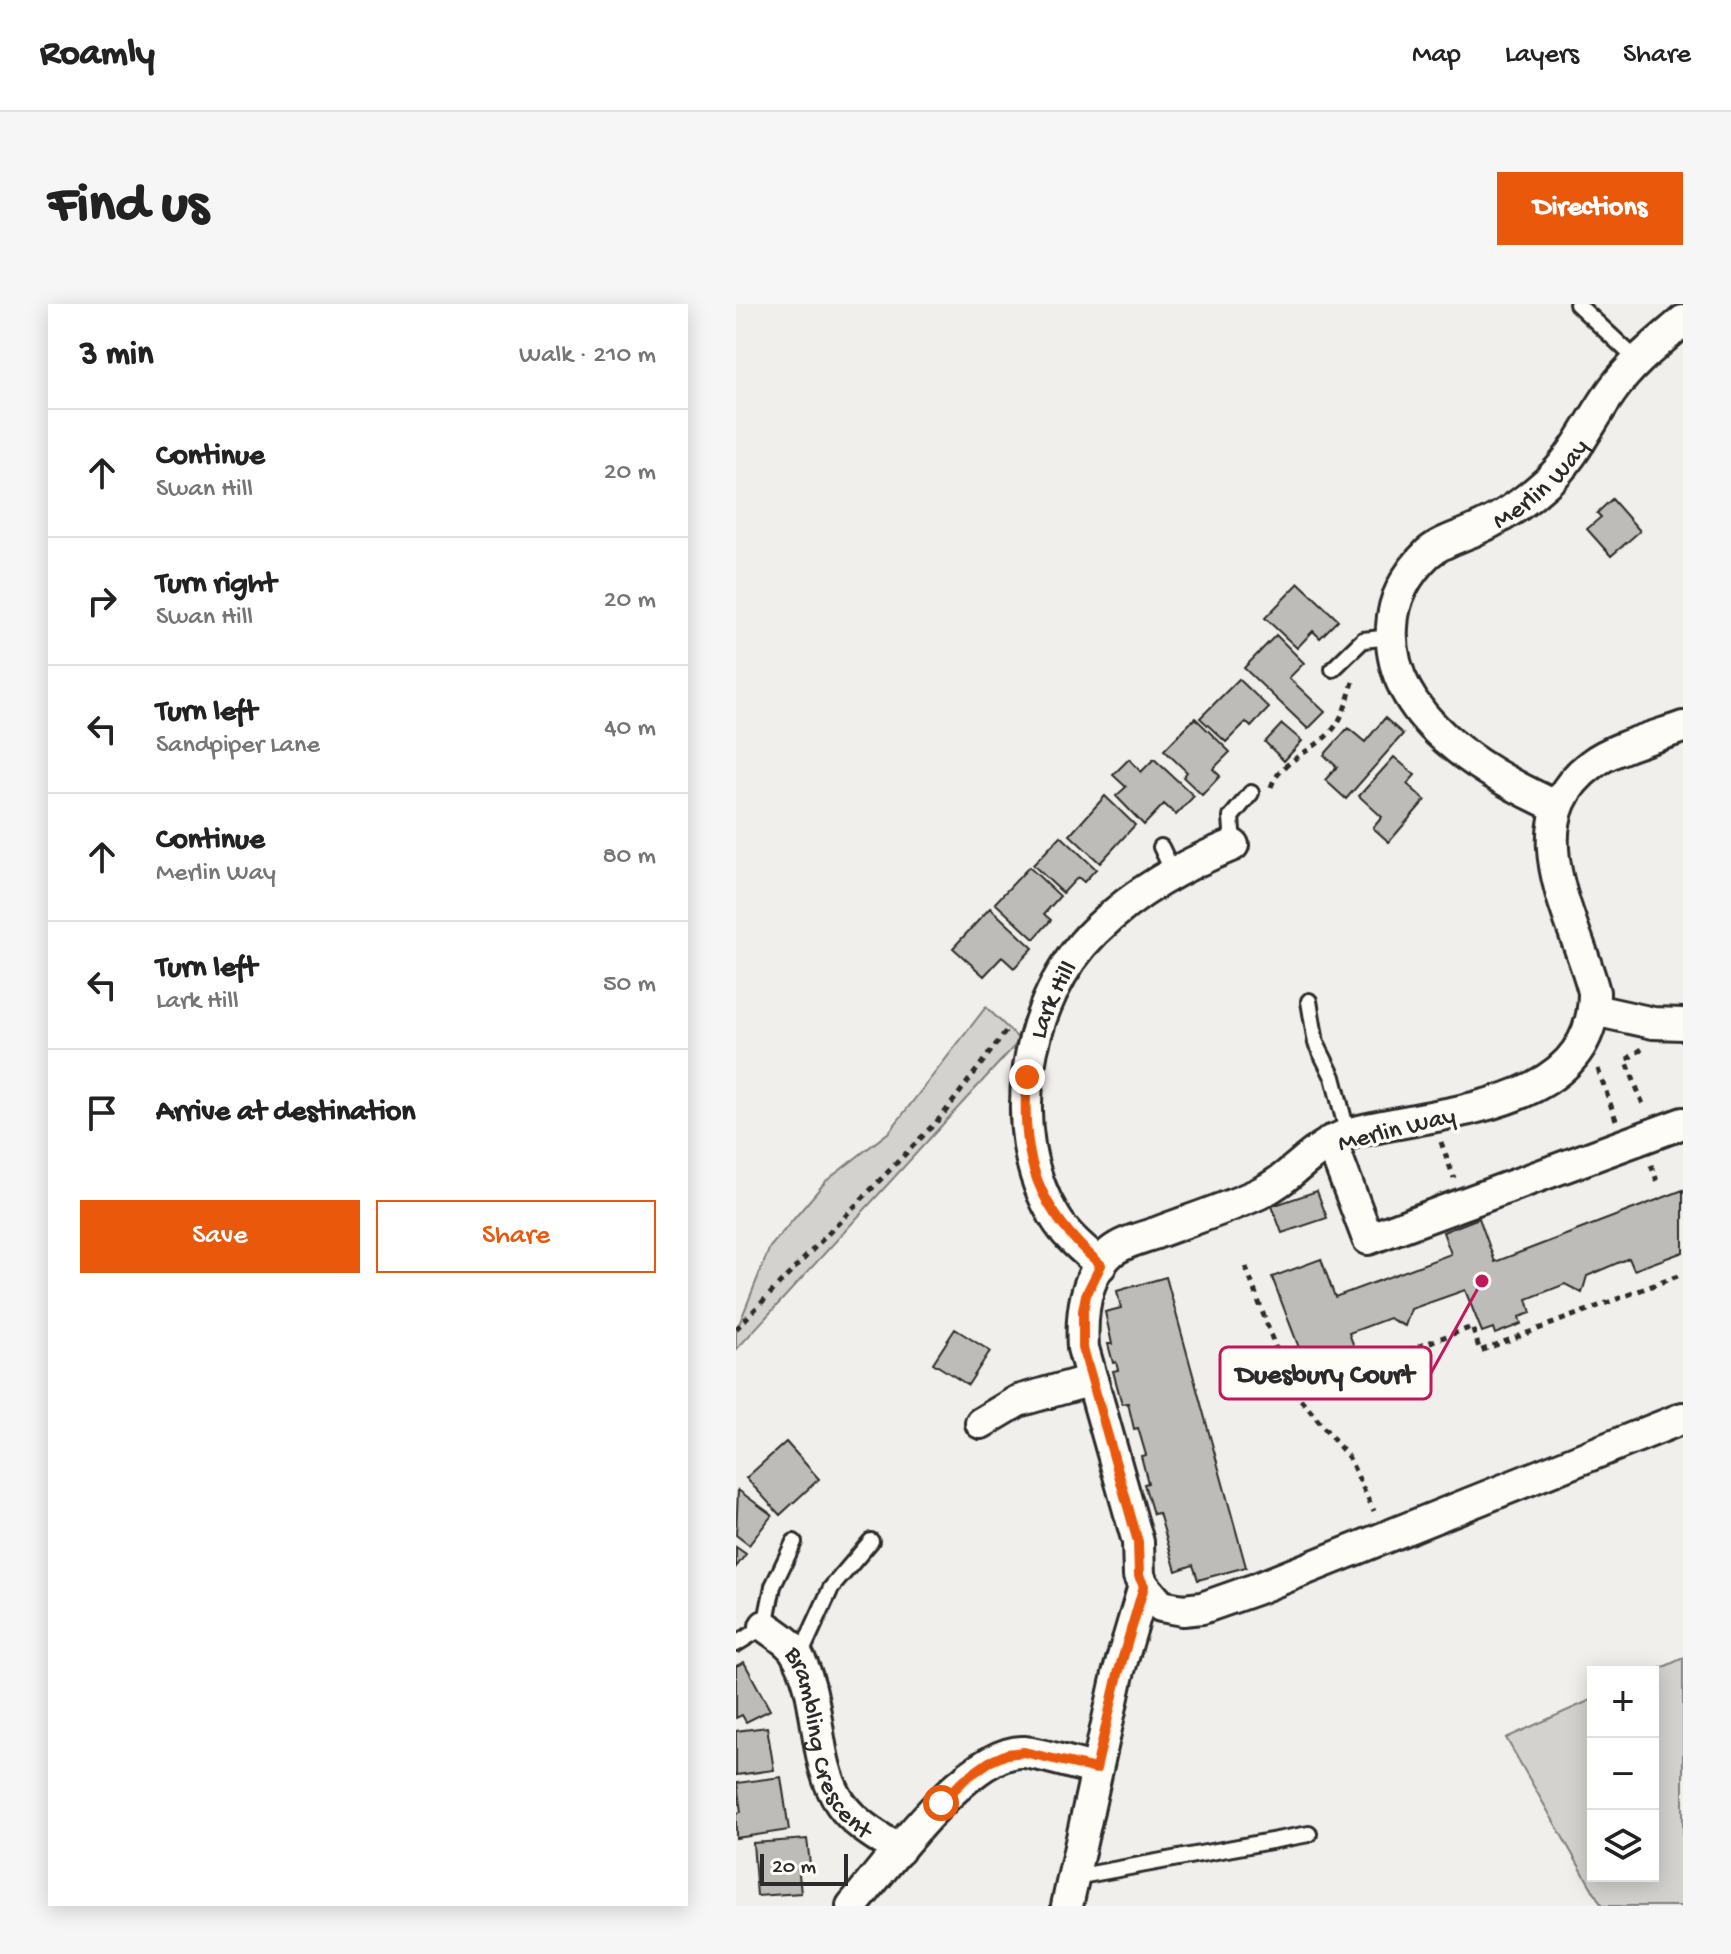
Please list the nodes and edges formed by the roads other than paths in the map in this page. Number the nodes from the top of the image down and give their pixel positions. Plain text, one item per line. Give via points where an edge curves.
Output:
1 (1577, 304) edge
2 (1683, 321) edge
3 (1638, 361) junction
4 (1391, 637) junction
5 (1333, 669) dead end
6 (1683, 727) edge
7 (1251, 793) dead end
8 (1558, 807) junction
9 (1233, 845) joint
10 (1309, 1001) dead end
11 (1594, 1010) junction
12 (1683, 1024) edge
13 (1683, 1123) edge
14 (1339, 1138) junction
15 (1101, 1265) junction
16 (1092, 1380) junction
17 (1683, 1418) edge
18 (981, 1423) dead end
19 (871, 1541) dead end
20 (794, 1542) dead end
21 (1144, 1586) junction
22 (765, 1626) junction
23 (736, 1644) edge
24 (799, 1659) junction
25 (1096, 1769) junction
26 (1309, 1834) dead end
27 (899, 1850) junction
28 (1071, 1892) edge
29 (852, 1906) edge

1 - 3 lane
2 - 3 street, Merlin Way
3 - 4 street, Merlin Way via 1550,479 1509,511 1447,541 1422,561 1400,591
4 - 5 lane via 1363,640
4 - 8 street, Merlin Way via 1396,669 1433,727 1510,785
6 - 8 street via 1593,763
7 - 9 lane via 1231,817
8 - 11 street, Merlin Way via 1551,853 1590,975
9 - 15 street, Lark Hill via 1167,859 1075,953 1043,1017 1024,1105 1031,1158 1056,1219
10 - 14 lane via 1316,1043 1333,1077
11 - 12 street
11 - 14 street, Merlin Way via 1586,1038 1553,1077 1484,1105
13 - 14 street via 1368,1239
14 - 15 street, Merlin Way via 1261,1193 1126,1244
15 - 16 street via 1083,1311 1083,1348
16 - 18 street via 1018,1401
16 - 21 street via 1138,1542
17 - 21 street via 1202,1608 1161,1606
19 - 24 lane via 831,1588
20 - 22 lane via 773,1586
21 - 25 street
22 - 23 lane
22 - 24 street, Brambling Crescent
24 - 27 street, Brambling Crescent via 831,1787 864,1828
25 - 27 street via 1024,1752 1007,1754 965,1779
25 - 28 street
26 - 28 lane
27 - 29 street

